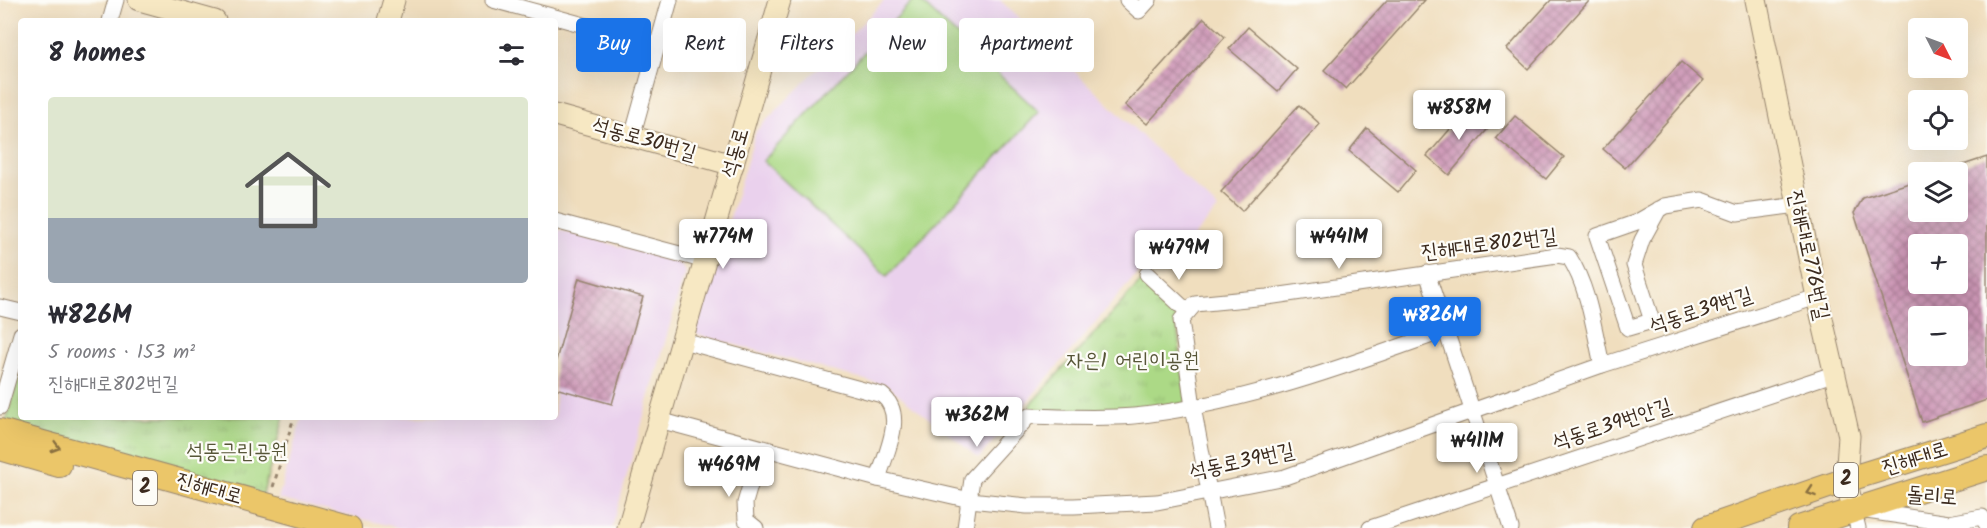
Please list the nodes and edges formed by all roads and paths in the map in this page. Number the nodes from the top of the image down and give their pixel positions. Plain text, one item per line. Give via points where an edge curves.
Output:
1 (116, 0) edge
2 (139, 0) edge
3 (394, 0) edge
4 (493, 0) edge
5 (670, 0) edge
6 (780, 0) edge
7 (1127, 0) edge
8 (1149, 0) edge
9 (1756, 0) edge
10 (111, 18) edge
11 (204, 18) edge
12 (389, 18) edge
13 (657, 45) junction
14 (558, 116) edge
15 (632, 137) junction
16 (733, 165) junction
17 (1798, 205) junction
18 (1659, 209) junction
19 (558, 222) edge
20 (706, 261) junction
21 (1427, 273) junction
22 (1147, 274) dead end
23 (1817, 297) junction
24 (0, 307) edge
25 (18, 311) edge
26 (1188, 312) junction
27 (1446, 330) junction
28 (682, 341) junction
29 (18, 344) edge
30 (1602, 365) junction
31 (1833, 374) junction
32 (0, 407) edge
33 (1194, 407) junction
34 (1474, 411) junction
35 (293, 420) edge
36 (659, 420) junction
37 (0, 431) edge
38 (1987, 435) edge
39 (0, 448) edge
40 (761, 448) junction
41 (1987, 468) edge
42 (878, 479) junction
43 (1846, 480) junction
44 (1498, 485) junction
45 (1209, 491) junction
46 (970, 500) junction
47 (268, 506) junction
48 (1855, 519) edge
49 (1987, 525) edge
50 (290, 528) edge
51 (349, 528) edge
52 (628, 528) edge
53 (756, 528) edge
54 (965, 528) edge
55 (1216, 528) edge
56 (1370, 528) edge
57 (1511, 528) edge
58 (1706, 528) edge
59 (1799, 528) edge

1 - 10 street
2 - 11 street
3 - 12 street
4 - 13 street
5 - 13 street
6 - 16 street, 석동로
7 - 8 street via 1139,10
9 - 17 street, 진해대로776번길
13 - 15 street
14 - 15 street, 석동로30번길
15 - 16 street, 석동로30번길
16 - 20 street, 석동로
17 - 18 street via 1737,213 1702,200
17 - 23 street, 진해대로776번길
18 - 18 street via 1637,222 1597,236 1628,328 1652,321 1634,265
19 - 20 street
20 - 28 street, 석동로
21 - 26 street, 진해대로802번길 via 1195,304
21 - 27 street
21 - 30 street, 진해대로802번길 via 1557,255 1569,257 1584,290
22 - 26 street
23 - 30 street, 석동로39번길
23 - 31 street, 진해대로776번길
24 - 25 street
26 - 33 street via 1181,320
27 - 33 street via 1321,372
27 - 34 street
28 - 36 street, 석동로
28 - 42 street via 882,395 890,402 895,419
29 - 32 street
30 - 34 street, 석동로39번길
31 - 43 street, 진해대로776번길 via 1849,436
31 - 44 street, 석동로39번안길
33 - 45 street
33 - 46 street via 1133,416 1029,416 972,478
34 - 44 street
34 - 45 street, 석동로39번길 via 1285,477
35 - 47 path
36 - 40 street, 석동로39번길
36 - 52 street, 석동로
37 -> 47 main road, 진해대로 / 2
38 - 43 main road, 진해대로 / 2
39 - 50 main road, 2
40 - 42 street, 석동로39번길
40 - 53 street via 745,503 746,520
41 - 48 main road, 진해대로 / 2
42 - 46 street, 석동로39번길
43 - 48 street, 진해대로776번길
43 -> 58 main road, 진해대로 / 2
44 - 56 street, 석동로39번안길
44 - 57 street
45 - 46 street, 석동로39번길 via 1120,506 1027,506
45 - 55 street
46 - 54 street
47 - 51 main road, 진해대로 / 2
48 - 49 street, 돌리로 via 1948,523 1982,517
48 - 59 main road, 진해대로 / 2

